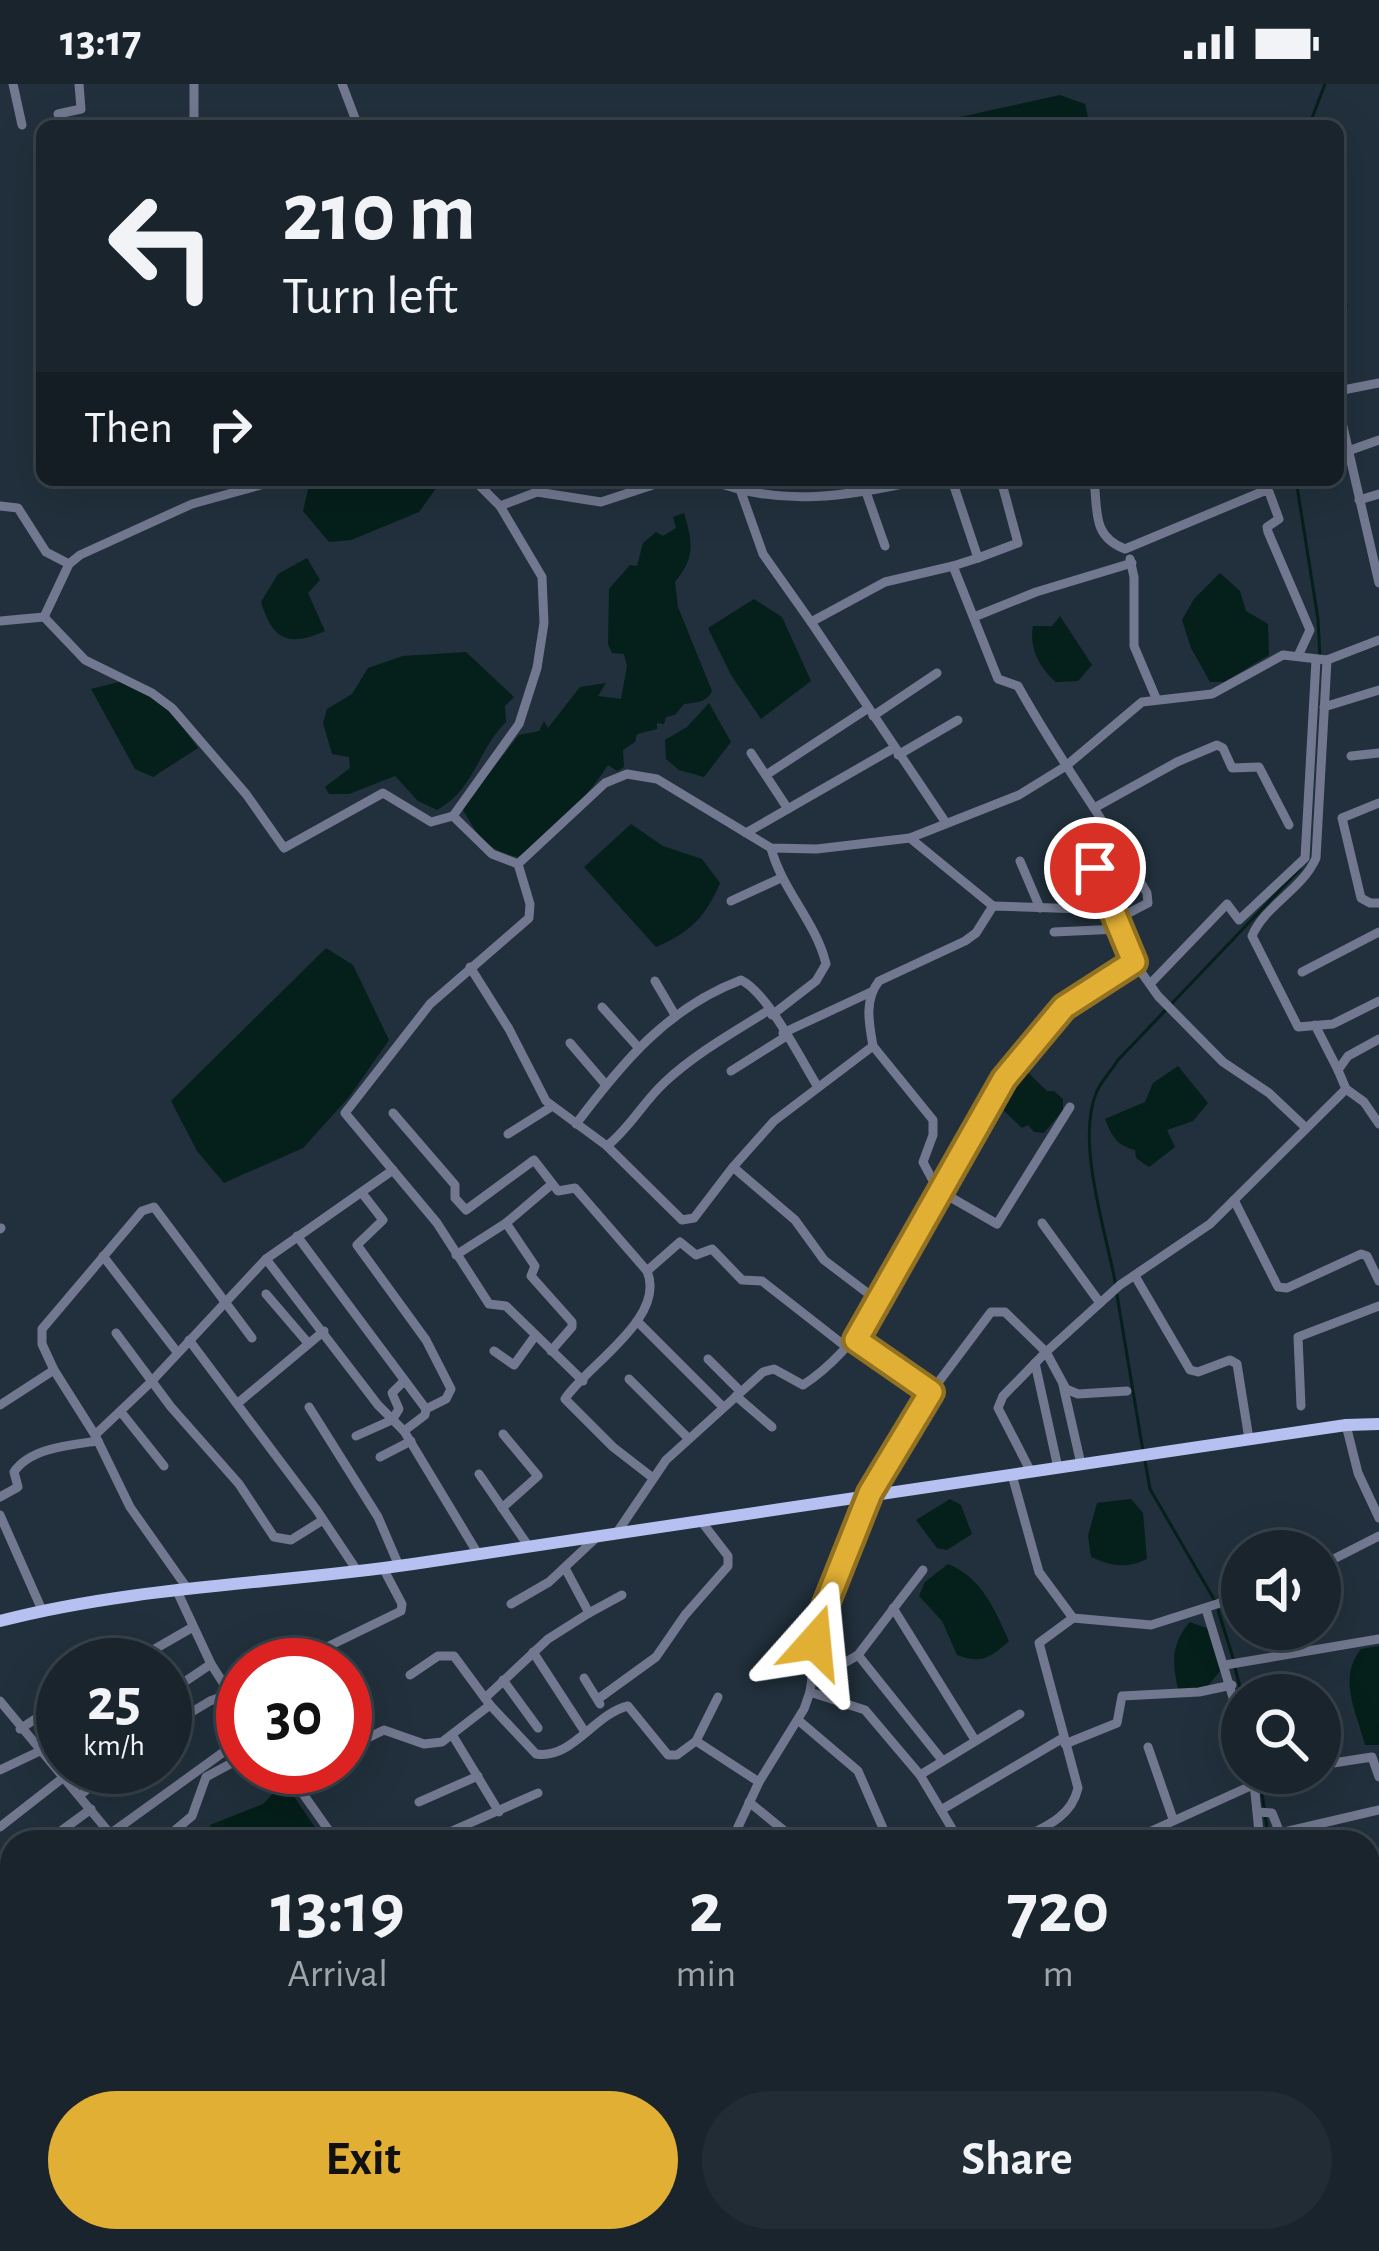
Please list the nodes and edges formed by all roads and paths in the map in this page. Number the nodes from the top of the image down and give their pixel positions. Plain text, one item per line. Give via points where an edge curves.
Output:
1 (13, 84) edge
2 (79, 84) edge
3 (194, 84) edge
4 (342, 84) edge
5 (58, 114) dead end
6 (194, 120) edge
7 (356, 120) edge
8 (22, 125) dead end
9 (1379, 383) edge
10 (1344, 391) edge
11 (1344, 433) edge
12 (1379, 440) edge
13 (1348, 451) junction
14 (258, 486) edge
15 (480, 486) edge
16 (650, 486) edge
17 (726, 486) edge
18 (894, 486) edge
19 (954, 486) edge
20 (1003, 486) edge
21 (1095, 486) edge
22 (1273, 486) edge
23 (741, 492) junction
24 (866, 492) junction
25 (1379, 494) edge
26 (1270, 495) junction
27 (1359, 500) junction
28 (0, 506) edge
29 (500, 506) junction
30 (884, 546) dead end
31 (1125, 549) junction
32 (978, 558) junction
33 (1132, 563) junction
34 (68, 565) junction
35 (953, 566) junction
36 (1379, 583) edge
37 (44, 617) junction
38 (974, 617) junction
39 (0, 621) edge
40 (811, 622) junction
41 (1379, 640) edge
42 (1298, 656) junction
43 (1322, 660) junction
44 (937, 674) dead end
45 (1379, 690) edge
46 (1156, 698) junction
47 (1324, 707) junction
48 (870, 712) junction
49 (958, 720) dead end
50 (896, 751) junction
51 (751, 753) dead end
52 (1379, 753) edge
53 (1351, 756) dead end
54 (1066, 766) junction
55 (766, 775) junction
56 (1379, 803) edge
57 (1096, 807) junction
58 (788, 809) junction
59 (453, 816) junction
60 (946, 824) junction
61 (1289, 825) dead end
62 (746, 833) junction
63 (910, 838) junction
64 (1083, 844) dead end
65 (772, 848) junction
66 (1020, 861) dead end
67 (518, 864) junction
68 (781, 878) junction
69 (731, 901) dead end
70 (1379, 903) edge
71 (993, 906) junction
72 (1040, 908) junction
73 (1117, 919) junction
74 (1239, 920) junction
75 (1054, 932) dead end
76 (1379, 932) edge
77 (1252, 936) junction
78 (1134, 962) junction
79 (470, 967) junction
80 (1302, 973) dead end
81 (655, 981) dead end
82 (1150, 984) junction
83 (871, 992) junction
84 (1379, 1000) edge
85 (602, 1006) dead end
86 (771, 1012) junction
87 (675, 1015) junction
88 (1315, 1025) junction
89 (784, 1035) junction
90 (1379, 1039) edge
91 (570, 1043) dead end
92 (637, 1046) junction
93 (873, 1046) junction
94 (1338, 1070) junction
95 (731, 1071) dead end
96 (606, 1085) junction
97 (818, 1087) junction
98 (1346, 1089) junction
99 (551, 1107) junction
100 (1070, 1107) dead end
101 (393, 1113) dead end
102 (576, 1124) junction
103 (1379, 1124) edge
104 (1305, 1126) junction
105 (508, 1134) dead end
106 (607, 1146) junction
107 (733, 1167) junction
108 (393, 1170) junction
109 (552, 1184) junction
110 (938, 1190) junction
111 (362, 1193) junction
112 (1234, 1200) junction
113 (506, 1222) junction
114 (1042, 1223) dead end
115 (297, 1236) junction
116 (456, 1255) junction
117 (103, 1256) junction
118 (266, 1259) junction
119 (647, 1271) junction
120 (1135, 1276) junction
121 (1379, 1281) edge
122 (266, 1294) dead end
123 (225, 1301) junction
124 (878, 1301) junction
125 (1100, 1303) junction
126 (1379, 1306) edge
127 (637, 1321) junction
128 (324, 1331) junction
129 (116, 1333) dead end
130 (535, 1336) junction
131 (252, 1337) dead end
132 (189, 1340) junction
133 (308, 1343) junction
134 (850, 1343) junction
135 (494, 1351) dead end
136 (551, 1351) junction
137 (177, 1352) junction
138 (1046, 1352) junction
139 (708, 1359) dead end
140 (1035, 1363) junction
141 (55, 1370) junction
142 (629, 1379) dead end
143 (583, 1381) junction
144 (151, 1382) junction
145 (403, 1382) junction
146 (1064, 1385) junction
147 (1126, 1391) dead end
148 (931, 1392) junction
149 (738, 1394) junction
150 (238, 1403) junction
151 (0, 1405) edge
152 (1300, 1406) dead end
153 (309, 1407) dead end
154 (724, 1407) junction
155 (426, 1409) junction
156 (121, 1412) junction
157 (392, 1420) junction
158 (1376, 1423) edge
159 (1346, 1425) junction
160 (772, 1427) dead end
161 (503, 1434) dead end
162 (356, 1436) dead end
163 (408, 1436) junction
164 (96, 1438) junction
165 (688, 1438) junction
166 (1249, 1439) junction
167 (380, 1457) dead end
168 (1081, 1464) junction
169 (164, 1466) dead end
170 (1058, 1468) junction
171 (1031, 1472) junction
172 (479, 1474) dead end
173 (1012, 1475) junction
174 (653, 1478) junction
175 (870, 1493) junction
176 (0, 1496) edge
177 (502, 1508) junction
178 (0, 1515) edge
179 (1379, 1518) edge
180 (323, 1520) junction
181 (701, 1521) junction
182 (617, 1532) junction
183 (1379, 1536) edge
184 (597, 1537) junction
185 (529, 1547) junction
186 (478, 1554) junction
187 (1341, 1555) edge
188 (399, 1566) junction
189 (383, 1568) junction
190 (565, 1568) junction
191 (356, 1569) junction
192 (923, 1570) dead end
193 (181, 1588) junction
194 (622, 1595) dead end
195 (1221, 1603) edge
196 (511, 1604) dead end
197 (1212, 1606) junction
198 (892, 1608) junction
199 (42, 1610) junction
200 (589, 1613) junction
201 (1073, 1618) junction
202 (0, 1621) edge
203 (193, 1627) junction
204 (174, 1638) edge
205 (345, 1638) edge
206 (1379, 1639) edge
207 (533, 1652) junction
208 (857, 1655) junction
209 (211, 1664) junction
210 (1231, 1664) junction
211 (814, 1667) junction
212 (216, 1672) edge
213 (1231, 1674) edge
214 (410, 1675) dead end
215 (192, 1677) edge
216 (584, 1678) dead end
217 (503, 1680) junction
218 (1221, 1687) edge
219 (811, 1692) junction
220 (718, 1696) dead end
221 (598, 1700) junction
222 (0, 1701) edge
223 (488, 1701) junction
224 (607, 1714) junction
225 (1020, 1714) dead end
226 (36, 1719) edge
227 (798, 1720) junction
228 (538, 1727) dead end
229 (20, 1729) junction
230 (585, 1732) junction
231 (372, 1736) edge
232 (453, 1736) junction
233 (975, 1740) junction
234 (696, 1741) junction
235 (1064, 1741) junction
236 (36, 1747) edge
237 (1148, 1747) dead end
238 (36, 1753) edge
239 (216, 1759) edge
240 (942, 1760) junction
241 (1341, 1762) edge
242 (0, 1770) edge
243 (216, 1772) edge
244 (920, 1775) junction
245 (478, 1776) junction
246 (1379, 1778) edge
247 (759, 1782) junction
248 (538, 1793) dead end
249 (42, 1794) edge
250 (303, 1794) edge
251 (1225, 1794) edge
252 (1260, 1794) edge
253 (80, 1795) edge
254 (419, 1802) dead end
255 (749, 1802) junction
256 (91, 1809) junction
257 (941, 1810) junction
258 (1379, 1810) edge
259 (500, 1811) junction
260 (1263, 1812) junction
261 (1173, 1820) junction
262 (0, 1827) edge
263 (62, 1830) edge
264 (108, 1830) edge
265 (124, 1830) edge
266 (176, 1830) edge
267 (329, 1830) edge
268 (455, 1830) edge
269 (736, 1830) edge
270 (783, 1830) edge
271 (884, 1830) edge
272 (953, 1830) edge
273 (1037, 1830) edge
274 (1152, 1830) edge
275 (1261, 1830) edge
276 (1279, 1830) edge
277 (1293, 1830) edge

1 - 8 street
2 - 5 street via 81,109
3 - 6 street
4 - 7 street
9 - 10 street
11 - 13 street
12 - 13 street
13 - 27 street
14 - 34 street via 193,504
15 - 29 street
16 - 29 street via 601,502 537,492
17 - 23 street
18 - 24 street
19 - 32 street
20 - 32 street via 1018,543
21 - 31 street via 1102,533
22 - 26 street
23 - 24 street
23 - 40 street via 763,554
24 - 30 street
25 - 27 street
26 - 31 street via 1264,490
26 - 42 street via 1279,519 1268,532 1310,631
27 - 36 street
28 - 34 street via 18,508 46,552
29 - 59 street via 542,577 544,623 519,724
31 - 33 street
32 - 35 street
33 - 38 street
33 - 46 street via 1135,646
34 - 37 street
35 - 38 street
35 - 40 street via 885,582
37 - 39 street
37 - 59 street via 85,660 172,708 284,848 383,793 431,822
38 - 54 street via 998,679 1018,686
40 - 48 street
41 - 43 street
42 - 43 street
42 - 46 street via 1275,658 1212,694
43 - 47 street
43 - 74 street via 1305,858
44 - 48 street
45 - 47 street
46 - 54 street
47 - 77 street via 1316,858
48 - 50 street
48 - 55 street
49 - 50 street
50 - 58 street
50 - 60 street
51 - 55 street
52 - 53 street
54 - 57 street
54 - 60 street
55 - 58 street
56 - 70 street via 1342,818 1361,898
57 - 61 street via 1217,745 1232,768 1259,767
57 - 73 street via 1148,898
58 - 62 street
59 - 67 street via 492,854
60 - 63 street
62 - 65 street
62 - 67 street via 657,779 627,774 605,783
63 - 65 street
63 - 71 street
64 - 73 street
65 - 68 street
66 - 72 street
67 - 79 street via 529,918
68 - 69 street
68 - 86 street via 826,964 816,981
71 - 72 street
71 - 83 street via 965,941 885,977
72 - 73 street
73 - 75 street
73 - 78 street
74 - 77 street
74 - 82 street via 1227,904
76 - 80 street
77 - 88 street via 1295,1024
78 - 82 street
78 - 110 street via 1075,998 1034,1039
79 - 99 street
79 - 108 street via 345,1111
81 - 87 street
82 - 104 street via 1222,1062
83 - 89 street
83 - 93 street
84 - 88 street
85 - 92 street
86 - 87 street via 741,980
86 - 89 street
86 - 106 street via 675,1072
87 - 92 street
88 - 94 street
89 - 95 street
89 - 97 street
90 - 94 street
91 - 96 street
92 - 96 street
93 - 97 street
93 - 110 street via 933,1120 923,1162
94 - 98 street
96 - 102 street
97 - 107 street via 774,1120
98 - 103 street
98 - 104 street
99 - 102 street
99 - 105 street
100 - 110 street via 997,1224
101 - 109 street via 466,1210 532,1161
102 - 106 street
104 - 112 street
106 - 107 street via 686,1222
107 - 124 street via 794,1220 824,1260
108 - 111 street
108 - 116 street
109 - 113 street
109 - 119 street via 561,1192 575,1188
110 - 124 street
111 - 115 street
111 - 155 street via 382,1222 357,1246 426,1340 451,1389
112 - 120 street
112 - 121 street via 1278,1287 1360,1254
113 - 116 street
113 - 136 street via 535,1266 531,1277 572,1322
114 - 125 street
115 - 118 street
115 - 145 street
116 - 130 street via 489,1304 504,1305
117 - 123 street via 154,1207
117 - 137 street
117 - 141 street via 42,1329
118 - 123 street
118 - 128 street
119 - 127 street via 649,1296
119 - 134 street via 680,1242 696,1255 712,1249 742,1280 762,1281
120 - 125 street
120 - 166 street via 1190,1370 1237,1364
122 - 133 street
123 - 131 street
123 - 132 street
124 - 134 street
125 - 138 street
126 - 152 street via 1298,1337
127 - 143 street
127 - 154 street
128 - 133 street
128 - 157 street
129 - 144 street
130 - 135 street via 514,1365
130 - 136 street
132 - 137 street
132 - 150 street
133 - 150 street
134 - 148 street
134 - 149 street via 808,1383 770,1368
136 - 143 street
137 - 144 street
138 - 140 street
138 - 146 street
138 - 148 street via 1005,1312 994,1311
139 - 149 street
140 - 170 street
140 - 171 street via 998,1408
141 - 151 street
141 - 164 street
142 - 165 street
143 - 174 street via 568,1403
144 - 156 street
144 - 180 street via 274,1538 291,1540
145 - 155 street
145 - 157 street via 391,1396 399,1409
146 - 147 street via 1078,1394
146 - 168 street
148 - 175 street
149 - 154 street
149 - 160 street
150 - 180 street
153 - 188 street via 378,1516
154 - 165 street
155 - 163 street
156 - 164 street
156 - 169 street
157 - 162 street
157 - 163 street
158 - 159 main road
159 - 166 main road
159 - 179 street
161 - 177 street via 538,1475
163 - 167 street
163 - 186 street
164 - 176 street via 16,1466 18,1487
164 - 193 street
165 - 174 street
166 - 168 main road
168 - 170 main road
170 - 171 main road
171 - 173 main road
172 - 177 street
173 - 175 main road
173 - 201 street via 1039,1572
174 - 182 street
175 - 181 main road
175 - 211 street via 820,1619
177 - 185 street
178 - 199 street
180 - 191 street
181 - 182 main road
181 - 221 street via 728,1566 656,1658
182 - 184 main road
183 - 187 street
184 - 185 main road
184 - 190 street
185 - 186 main road
186 - 188 main road
188 - 189 main road
189 - 191 main road
189 - 205 street via 400,1611
190 - 196 street
190 - 200 street
191 - 193 main road
192 - 198 street
193 - 199 main road
193 - 203 street
194 - 200 street
195 - 197 street
197 - 201 street via 1141,1626
197 - 210 street
198 - 208 street
198 - 233 street
199 - 202 main road
200 - 207 street
201 - 235 street via 1039,1643
203 - 204 street
203 - 209 street
206 - 210 street
207 - 217 street
207 - 230 street
208 - 211 street
208 - 240 street
209 - 212 street
209 - 215 street
210 - 213 street
211 - 219 street
214 - 223 street via 450,1654
216 - 221 street
217 - 223 street
217 - 228 street
218 - 235 street via 1122,1696 1117,1724
219 - 227 street
219 - 244 street via 865,1710
220 - 234 street
221 - 224 street
222 - 229 street
223 - 230 street via 536,1754 560,1752
223 - 232 street
224 - 230 street
224 - 234 street via 628,1706 672,1756
225 - 233 street
226 - 229 street
227 - 247 street
227 - 271 street via 858,1771
229 - 236 street
231 - 232 street via 384,1730 424,1744
232 - 245 street
233 - 240 street
234 - 247 street
235 - 257 street
235 - 273 street via 1078,1788 1072,1807
237 - 261 street
238 - 242 street
239 - 265 street
240 - 244 street
241 - 246 street via 1372,1757
243 - 266 street
244 - 257 street
245 - 254 street
245 - 259 street
247 - 255 street
248 - 259 street
249 - 262 street
250 - 267 street
251 - 261 street
252 - 260 street
253 - 256 street
255 - 269 street
255 - 270 street
256 - 263 street
256 - 264 street
257 - 272 street
258 - 277 street
259 - 268 street
260 - 275 street
260 - 276 street via 1272,1813
261 - 274 street

